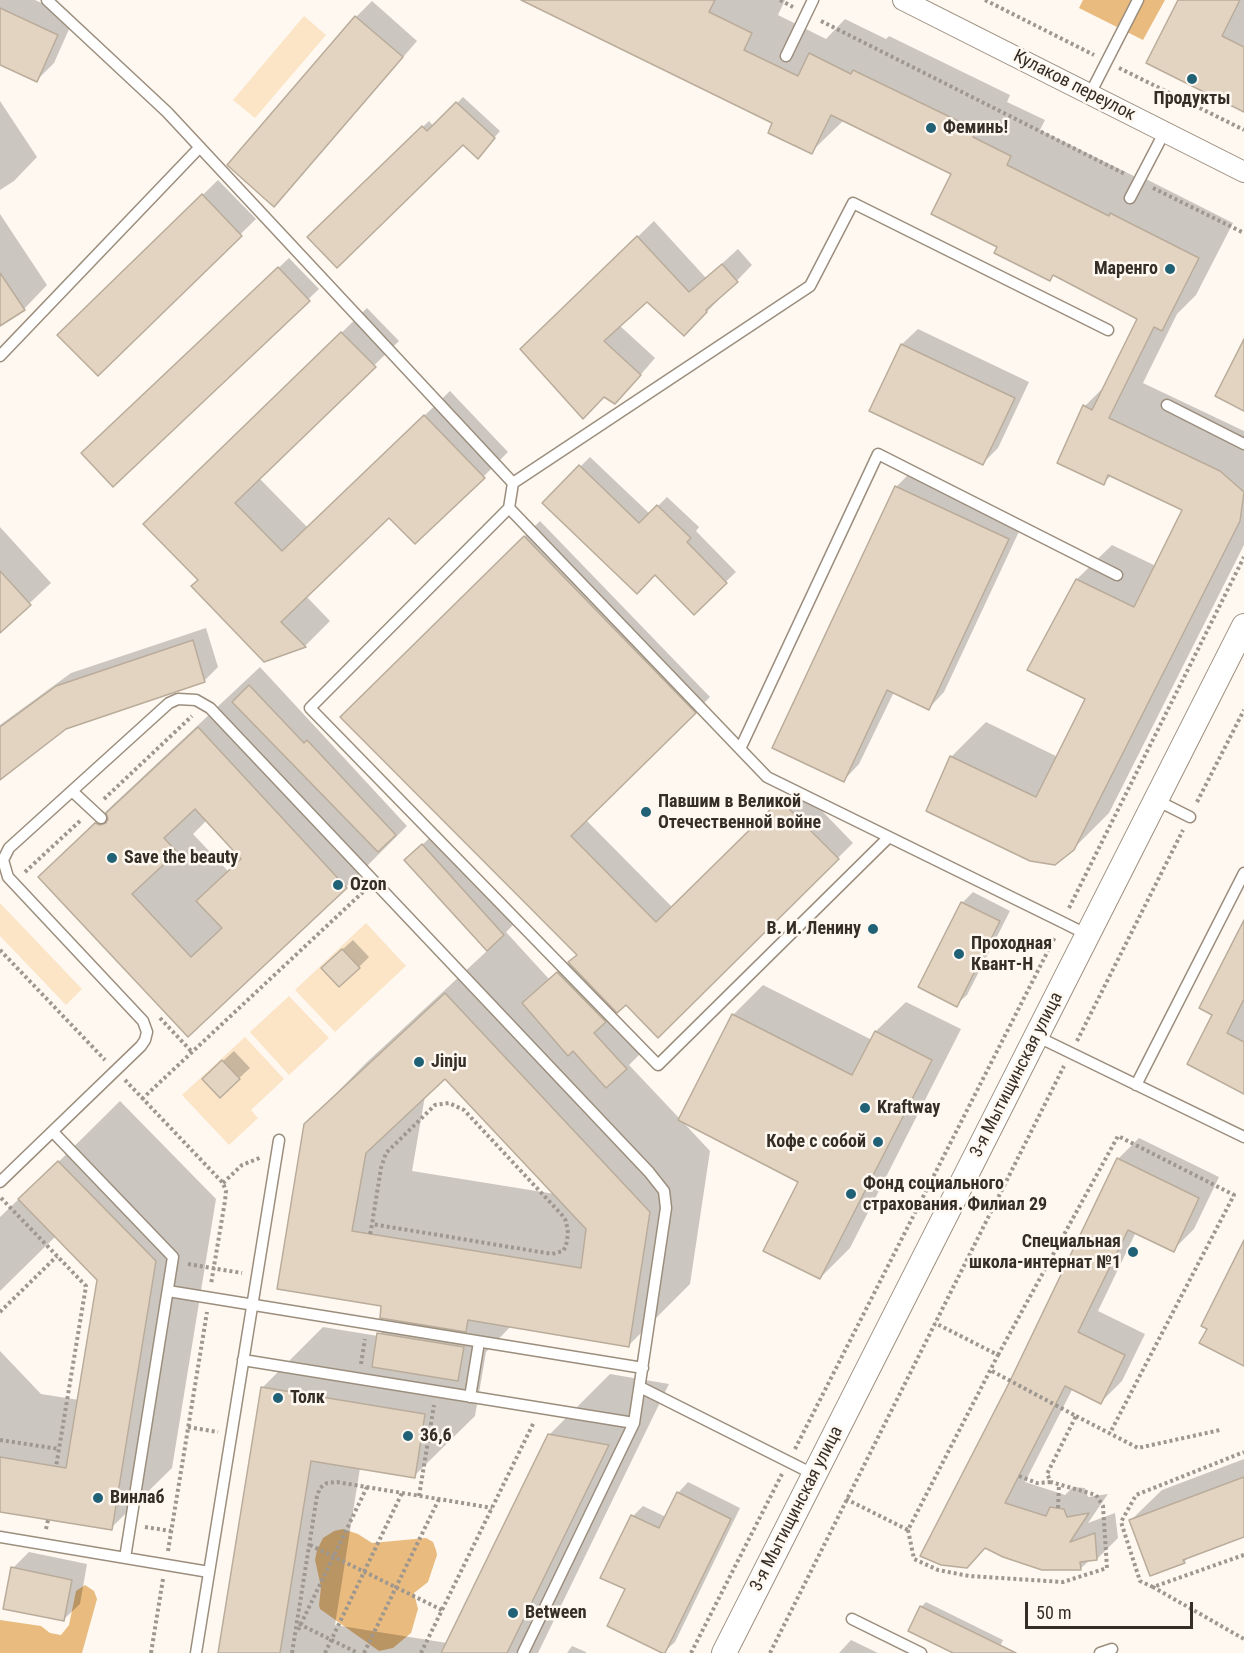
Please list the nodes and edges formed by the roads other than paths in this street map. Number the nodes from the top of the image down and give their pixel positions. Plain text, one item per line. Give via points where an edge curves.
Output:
1 (47, 0) edge
2 (813, 0) edge
3 (903, 0) edge
4 (1138, 0) edge
5 (930, 6) edge
6 (786, 56) dead end
7 (1090, 94) junction
8 (1164, 131) junction
9 (200, 147) junction
10 (1244, 171) edge
11 (1130, 198) dead end
12 (1108, 330) dead end
13 (0, 356) edge
14 (1167, 405) dead end
15 (1244, 444) edge
16 (513, 483) junction
17 (509, 508) junction
18 (1117, 575) dead end
19 (1244, 626) edge
20 (740, 749) junction
21 (72, 791) junction
22 (1156, 800) junction
23 (1190, 817) road end
24 (101, 818) dead end
25 (889, 837) junction
26 (1244, 873) edge
27 (1088, 934) junction
28 (1036, 1036) junction
29 (1136, 1085) junction
30 (52, 1132) junction
31 (1244, 1137) edge
32 (279, 1140) dead end
33 (0, 1182) edge
34 (168, 1291) junction
35 (253, 1304) junction
36 (479, 1341) junction
37 (243, 1360) junction
38 (642, 1368) junction
39 (640, 1388) junction
40 (470, 1397) junction
41 (634, 1423) junction
42 (813, 1474) junction
43 (0, 1537) edge
44 (125, 1558) junction
45 (209, 1572) junction
46 (852, 1620) dead end
47 (1112, 1649) dead end
48 (196, 1653) edge
49 (523, 1653) edge
50 (724, 1653) edge
51 (921, 1653) edge
52 (1100, 1653) edge

1 - 9 lane
2 - 6 lane
3 - 5 street, Кулаков переулок
4 - 7 lane
5 - 7 street, Кулаков переулок
7 - 8 street, Кулаков переулок
8 - 10 street, Кулаков переулок
8 - 11 lane
9 - 13 lane
9 - 16 lane
12 - 16 lane via 853,202 810,286
14 - 15 lane
16 - 17 lane
17 - 20 lane
17 - 25 lane via 310,708 658,1065
18 - 20 lane via 878,454
19 - 22 street, 3-я Мытищинская улица
20 - 25 lane via 766,777
21 - 24 lane
21 - 30 lane via 9,848 4,868 8,877 143,1021 147,1032 141,1046
21 - 38 lane via 169,703 188,699 210,708 660,1184 666,1208
22 - 23 lane
22 - 27 street, 3-я Мытищинская улица
25 - 27 lane
26 - 29 lane
27 - 28 street, 3-я Мытищинская улица
28 - 29 lane
28 - 42 street, 3-я Мытищинская улица
29 - 31 lane
30 - 33 lane
30 - 34 lane via 171,1253
32 - 35 lane
34 - 35 lane
34 - 44 lane
35 - 36 lane
35 - 37 lane
36 - 38 lane
36 - 40 lane
37 - 40 lane
37 - 45 lane
38 - 39 lane
39 - 41 lane
39 - 42 lane
40 - 41 lane
41 - 49 lane
42 - 50 street, 3-я Мытищинская улица
43 - 44 lane
44 - 45 lane
45 - 48 lane
46 - 51 lane
47 - 52 lane

